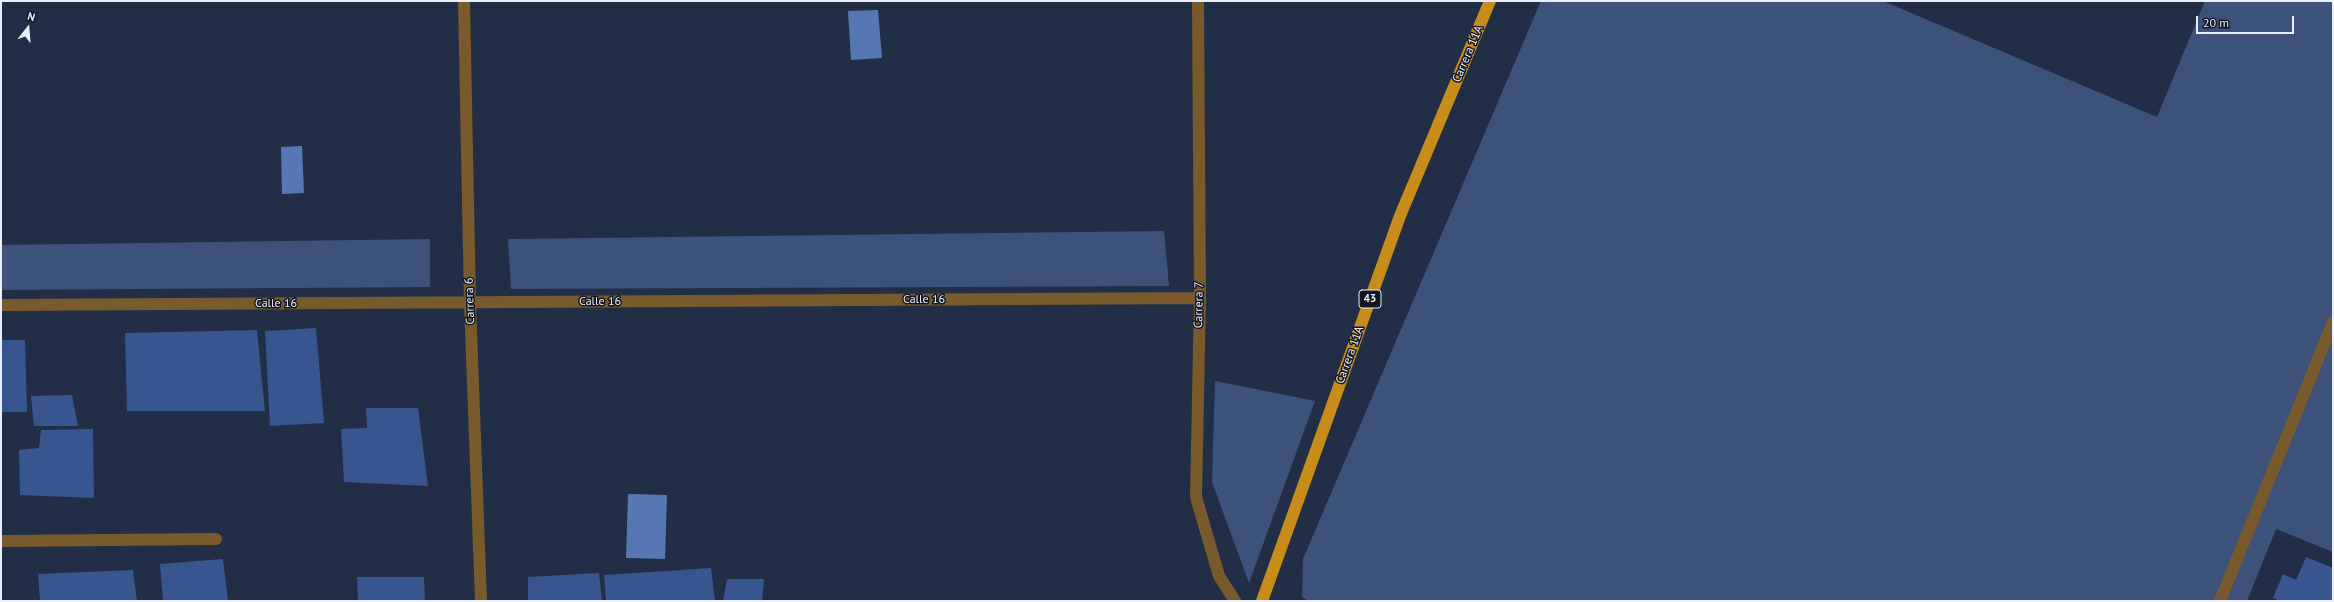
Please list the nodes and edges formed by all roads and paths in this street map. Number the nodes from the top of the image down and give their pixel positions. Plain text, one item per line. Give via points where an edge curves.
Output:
1 (464, 1) edge
2 (1198, 1) edge
3 (1490, 1) edge
4 (1200, 298) junction
5 (470, 303) junction
6 (1, 305) edge
7 (2333, 322) edge
8 (216, 539) dead end
9 (1, 541) edge
10 (481, 601) edge
11 (1234, 601) edge
12 (1262, 601) edge
13 (2220, 601) edge

1 - 5 street, Carrera 6
2 - 4 street, Carrera 7
3 - 12 highway, Carrera 11A / 43 via 1400,216
4 - 5 street, Calle 16
4 - 11 street, Carrera 7 via 1196,497 1219,576
5 - 6 street, Calle 16
5 - 10 street, Carrera 6
7 - 13 street
8 - 9 street

